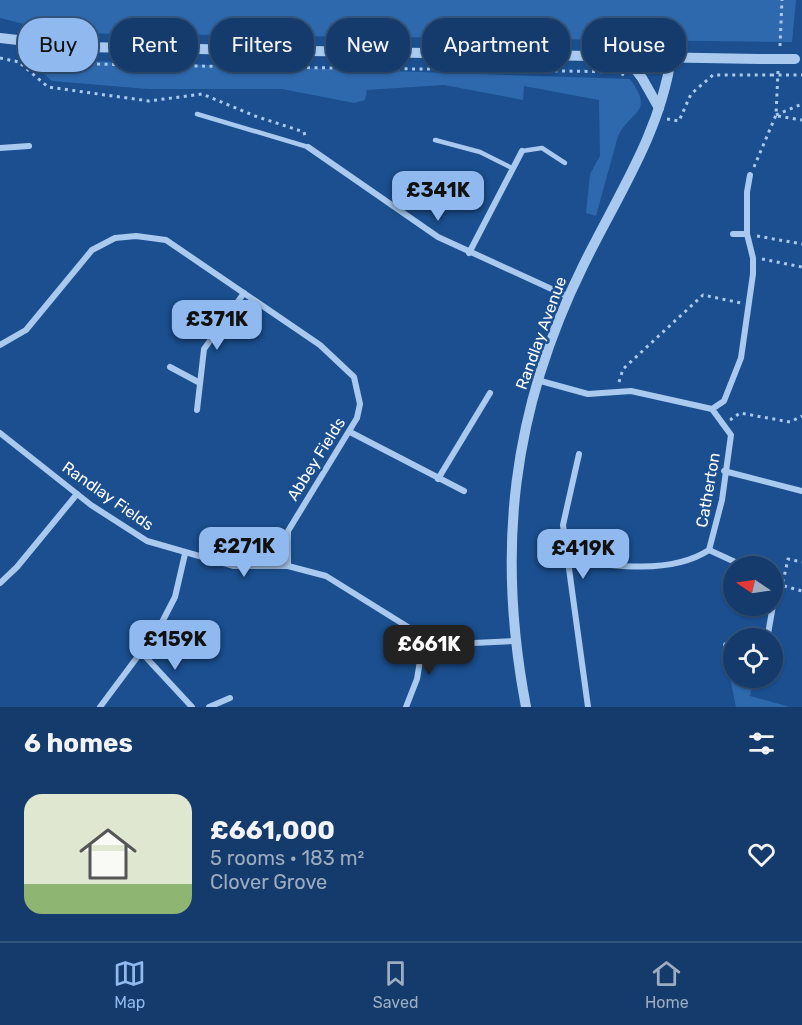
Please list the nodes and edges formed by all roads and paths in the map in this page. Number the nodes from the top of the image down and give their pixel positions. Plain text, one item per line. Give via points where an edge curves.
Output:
1 (782, 0) edge
2 (0, 38) edge
3 (582, 56) edge
4 (0, 58) edge
5 (686, 58) edge
6 (779, 58) dead end
7 (799, 59) edge
8 (18, 62) edge
9 (98, 63) edge
10 (778, 69) dead end
11 (31, 72) edge
12 (637, 72) edge
13 (667, 72) edge
14 (802, 75) edge
15 (633, 79) dead end
16 (802, 104) edge
17 (657, 112) junction
18 (197, 114) dead end
19 (776, 115) junction
20 (802, 120) edge
21 (435, 140) dead end
22 (29, 146) dead end
23 (308, 147) junction
24 (0, 148) edge
25 (522, 151) joint
26 (565, 163) dead end
27 (512, 168) junction
28 (750, 175) joint
29 (733, 234) dead end
30 (747, 234) junction
31 (802, 244) edge
32 (469, 252) junction
33 (753, 258) junction
34 (802, 267) edge
35 (244, 293) junction
36 (569, 297) junction
37 (748, 304) junction
38 (0, 345) edge
39 (170, 367) dead end
40 (536, 380) junction
41 (200, 383) junction
42 (617, 392) junction
43 (490, 393) dead end
44 (712, 409) junction
45 (197, 410) dead end
46 (802, 416) edge
47 (724, 424) junction
48 (350, 432) junction
49 (0, 433) edge
50 (579, 454) dead end
51 (724, 471) junction
52 (438, 479) junction
53 (464, 491) dead end
54 (802, 491) edge
55 (77, 494) junction
56 (709, 550) junction
57 (185, 554) junction
58 (723, 556) edge
59 (568, 560) junction
60 (802, 562) edge
61 (288, 566) junction
62 (783, 572) edge
63 (0, 583) edge
64 (783, 587) edge
65 (802, 591) edge
66 (424, 637) junction
67 (515, 640) junction
68 (141, 652) junction
69 (230, 698) dead end
70 (100, 707) edge
71 (192, 707) edge
72 (209, 707) edge
73 (406, 707) edge
74 (526, 707) edge
75 (588, 707) edge

1 - 6 path
2 - 3 street via 79,47
4 - 8 path
5 - 7 street, bridge
9 - 15 path via 618,72
10 - 19 path
11 - 23 path via 48,87 149,101 202,94 304,132
12 - 17 street
13 - 17 street, Randlay Avenue
14 - 17 path, bridge via 713,75 692,94 679,120
16 - 19 path
17 - 36 street, Randlay Avenue via 645,146
18 - 23 lane
19 - 20 path
19 - 28 path
21 - 27 lane via 480,152
22 - 24 street
23 - 32 street via 438,237
25 - 26 lane via 542,148
25 - 27 street
27 - 32 street
28 - 30 street
29 - 30 street
30 - 31 path
30 - 33 street
32 - 36 street
33 - 34 path
33 - 37 street
35 - 38 street, Abbey Fields via 166,240 115,238 92,250 26,330
35 - 41 street via 204,349
35 - 48 street, Abbey Fields via 320,345 354,377 360,404
36 - 40 street, Randlay Avenue
37 - 42 path via 703,295 623,369
37 - 44 street via 741,358 724,400
39 - 41 street
40 - 42 street via 588,394
40 - 67 street, Randlay Avenue via 512,506
41 - 45 street
42 - 44 street via 630,391
43 - 52 street
44 - 47 street
46 - 47 path via 790,422 740,413
47 - 51 street, Catherton via 731,435
48 - 52 street
48 - 61 street, Abbey Fields via 288,531
49 - 55 street, Randlay Fields
50 - 59 street via 563,525
51 - 54 street
51 - 56 street, Catherton via 722,500
52 - 53 street
55 - 57 street, Randlay Fields via 147,541
55 - 63 street via 18,567
56 - 58 street
56 - 59 street, Catherton via 695,559 626,568
57 - 61 street, Randlay Fields via 234,566
57 - 68 street via 174,597 159,628
59 - 75 street
60 - 62 path via 788,560
61 - 66 street, Randlay Fields via 326,576
64 - 65 path
66 - 67 street, Randlay Fields via 453,644
66 - 73 street via 417,679
67 - 74 street, Randlay Avenue
68 - 70 street
68 - 71 street
69 - 72 street

